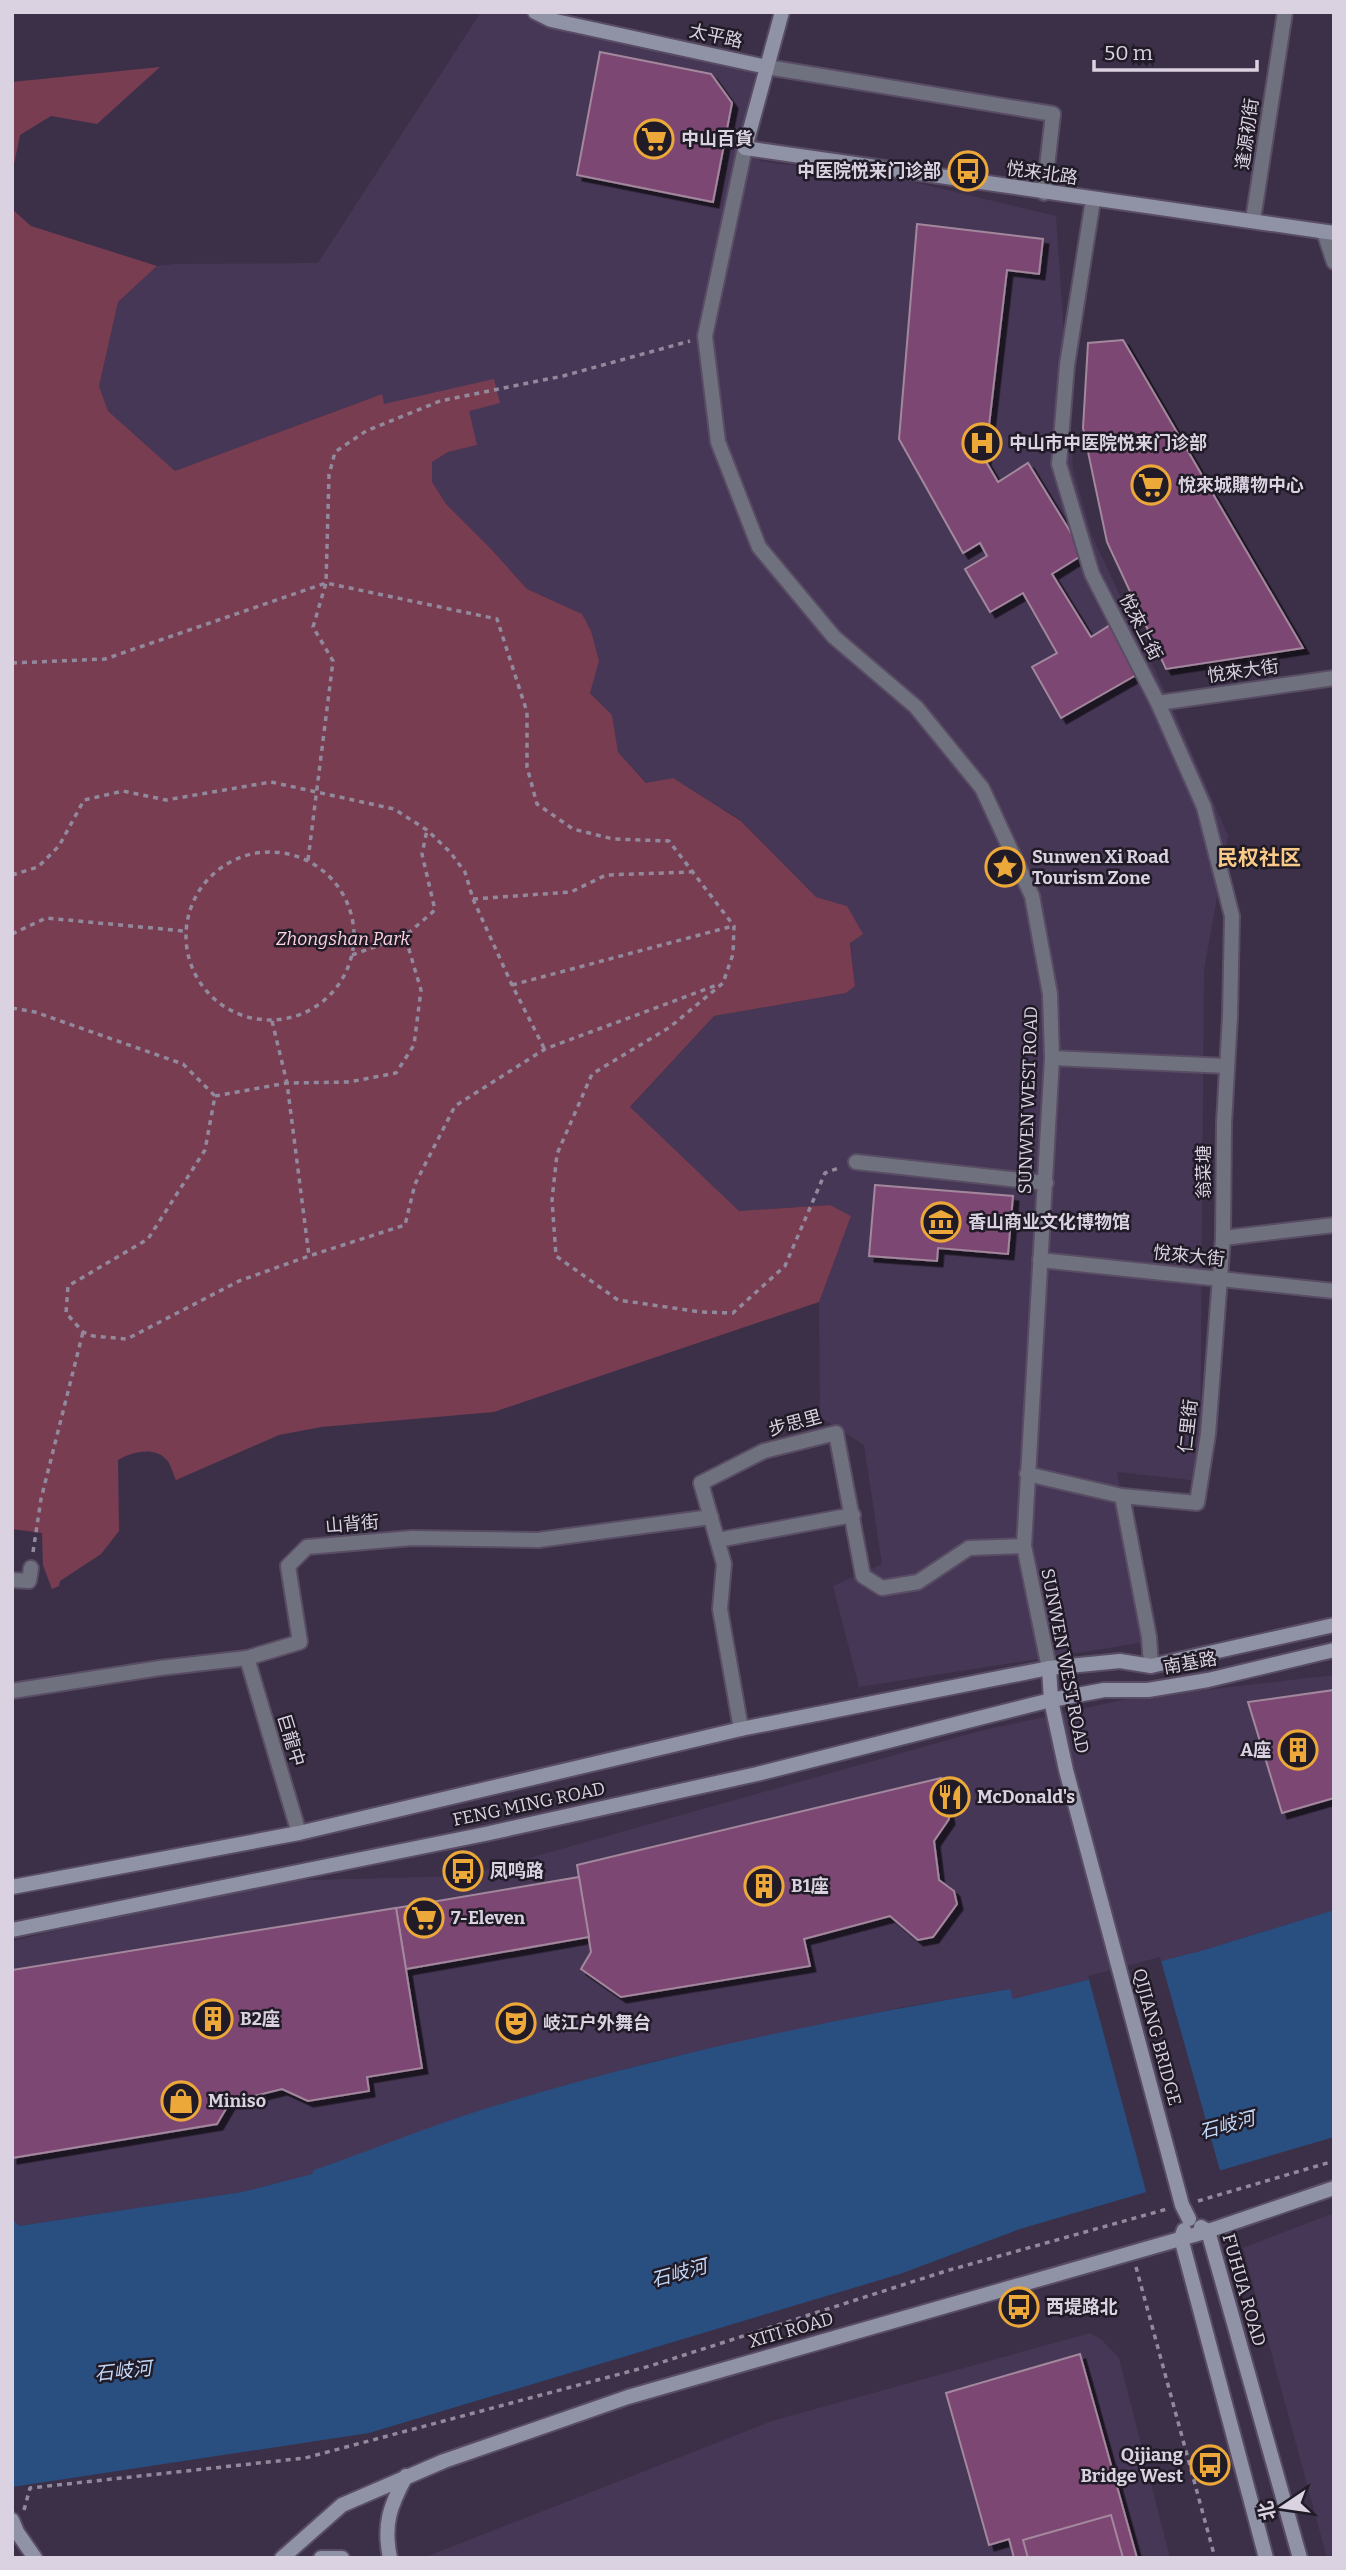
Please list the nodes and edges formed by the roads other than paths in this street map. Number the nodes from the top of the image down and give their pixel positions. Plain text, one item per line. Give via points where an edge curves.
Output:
1 (535, 12) edge
2 (782, 12) edge
3 (1284, 12) edge
4 (767, 67) junction
5 (745, 148) junction
6 (1044, 193) junction
7 (1093, 200) junction
8 (1254, 220) junction
9 (1329, 233) edge
10 (1334, 262) edge
11 (1334, 678) edge
12 (1158, 703) junction
13 (1052, 1058) junction
14 (1227, 1066) junction
15 (856, 1162) road end
16 (1046, 1183) junction
17 (1334, 1225) edge
18 (1223, 1238) junction
19 (1040, 1260) junction
20 (1220, 1279) junction
21 (1334, 1291) edge
22 (1027, 1474) junction
23 (1122, 1496) junction
24 (853, 1515) junction
25 (711, 1517) junction
26 (718, 1539) junction
27 (1024, 1546) junction
28 (31, 1568) road end
29 (12, 1580) edge
30 (1334, 1625) edge
31 (1334, 1650) edge
32 (247, 1658) junction
33 (1151, 1665) junction
34 (1048, 1668) junction
35 (12, 1691) edge
36 (1051, 1700) junction
37 (741, 1729) junction
38 (299, 1833) junction
39 (12, 1887) edge
40 (12, 1930) edge
41 (1112, 1947) joint
42 (1334, 2188) edge
43 (1184, 2207) junction
44 (1208, 2231) junction
45 (1181, 2238) junction
46 (406, 2476) junction
47 (14, 2526) edge
48 (35, 2558) edge
49 (282, 2558) edge
50 (321, 2558) edge
51 (342, 2558) edge
52 (390, 2558) edge
53 (1266, 2558) edge
54 (1300, 2558) edge

1 - 4 main road, 太平路 via 551,20
2 - 4 main road
3 - 8 street, 逢源初街
4 - 5 main road
4 - 6 street via 1053,114
5 - 6 main road, 悦来北路
5 - 13 street, SUNWEN WEST ROAD via 705,336 718,442 759,547 834,637 916,707 982,788 1032,896 1050,994
6 - 7 main road, 悦来北路
7 - 8 main road, 悦来北路
7 - 12 street, 悅來上街 via 1067,365 1059,464 1092,574
8 - 9 main road, 悦来北路
9 - 10 street
11 - 12 street, 悅來大街
12 - 14 street, 悅來上街 via 1204,807 1232,916
13 - 14 street
13 - 16 street, SUNWEN WEST ROAD
14 - 18 street, 翁菜塘
15 - 16 street
16 - 19 street, SUNWEN WEST ROAD
17 - 18 street
18 - 20 street, 翁菜塘
19 - 20 street, 悅來大街
19 - 22 street, SUNWEN WEST ROAD
20 - 21 street, 悅來大街
20 - 23 street, 仁里街 via 1208,1434 1197,1503
22 - 23 street, 仁里街
22 - 27 street, SUNWEN WEST ROAD
23 - 33 street
24 - 25 street, 步思里 via 835,1433 764,1451 701,1483
24 - 26 street
24 - 27 street, 步思里 via 863,1576 882,1588 918,1582 969,1548
25 - 26 street, 步思里
25 - 32 street, 山背街 via 538,1540 412,1538 307,1547 288,1566 300,1642
26 - 37 street, 步思里 via 724,1564 720,1609
27 - 34 street, SUNWEN WEST ROAD
28 - 29 street via 29,1581
30 - 33 main road, 南基路
31 - 36 main road, 南基路 via 1208,1680 1148,1690 1104,1689
32 - 35 street, 山背街
32 - 38 street, 巨龍中
33 - 34 main road, 南基路 via 1121,1661
34 - 36 main road, SUNWEN WEST ROAD
34 - 37 main road, FENG MING ROAD
36 - 40 main road, FENG MING ROAD via 757,1774
36 - 41 main road, SUNWEN WEST ROAD
37 - 38 main road, FENG MING ROAD
38 - 39 main road, FENG MING ROAD
41 - 43 main road, QIJIANG BRIDGE
42 - 44 main road, XITI ROAD
43 - 44 main road, FUHUA ROAD
43 - 45 main road
44 - 45 main road, XITI ROAD
44 - 54 main road, FUHUA ROAD
45 - 46 main road, XITI ROAD via 628,2397
45 - 53 main road
46 - 49 main road, XITI ROAD via 342,2505
46 - 52 main road via 390,2505 386,2536
47 - 48 main road
50 - 51 main road

